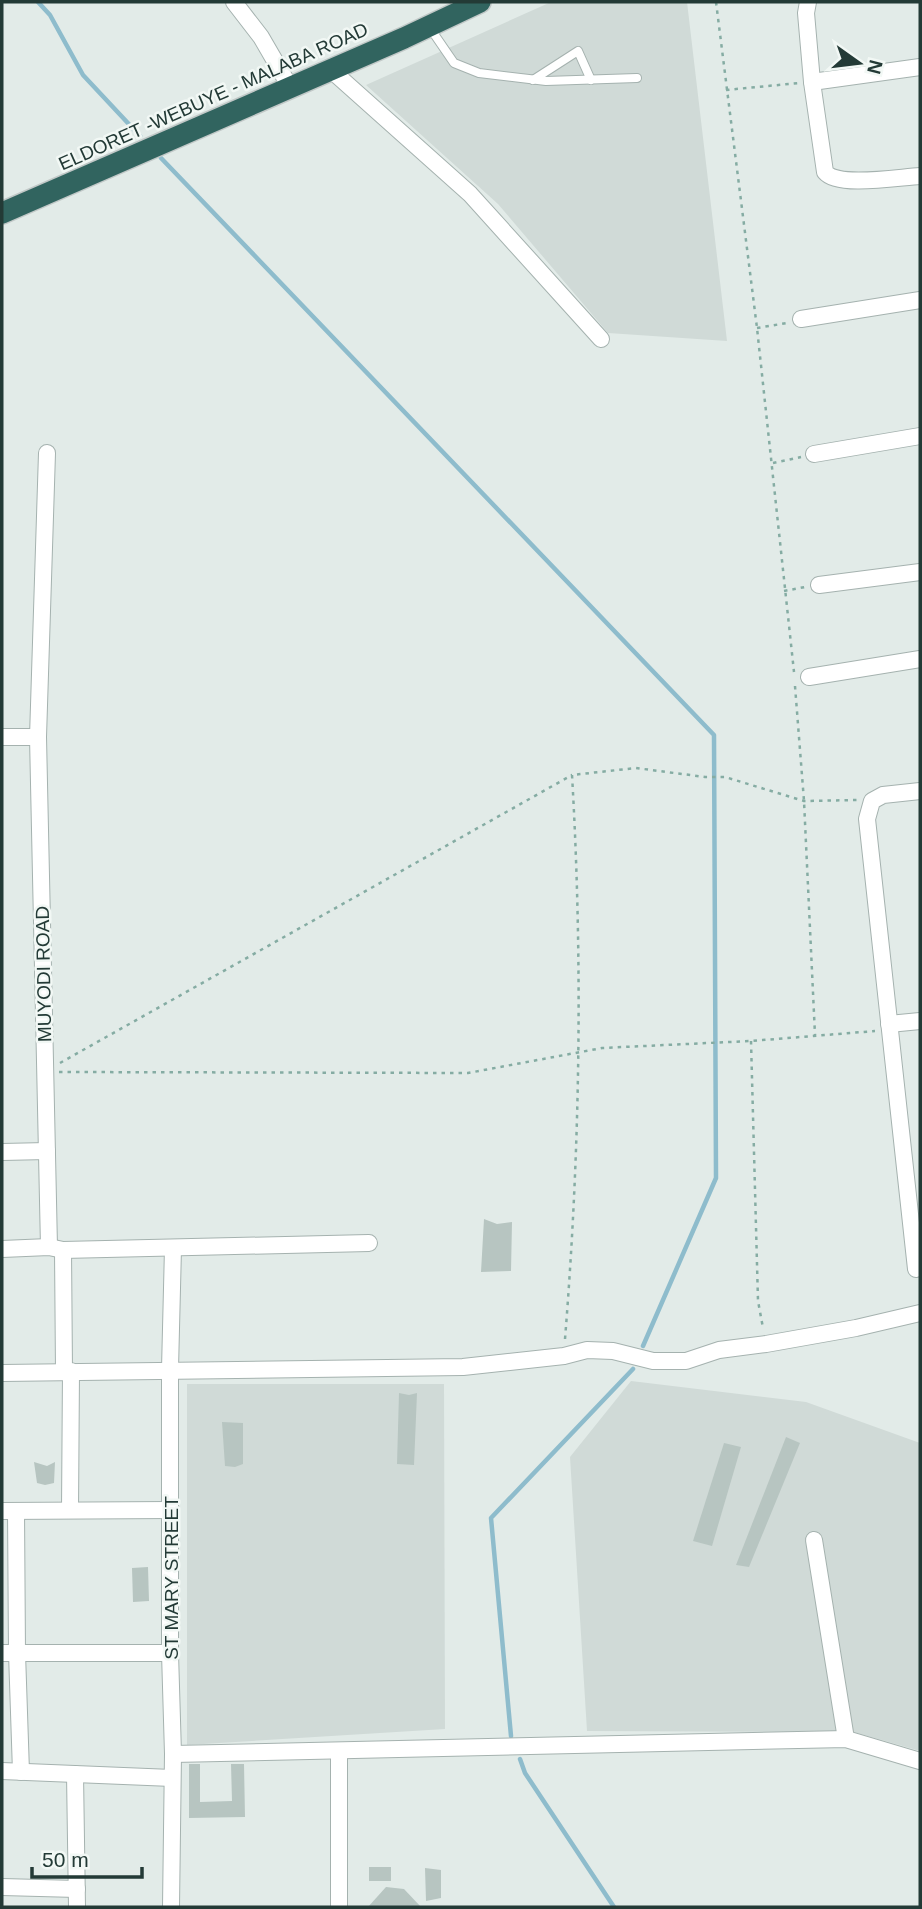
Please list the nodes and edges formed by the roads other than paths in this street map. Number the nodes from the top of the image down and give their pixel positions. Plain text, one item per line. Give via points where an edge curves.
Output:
1 (234, 2) edge
2 (480, 2) edge
3 (808, 2) edge
4 (428, 26) junction
5 (920, 67) edge
6 (330, 69) junction
7 (637, 78) dead end
8 (533, 80) junction
9 (592, 80) junction
10 (812, 82) junction
11 (290, 87) junction
12 (920, 176) edge
13 (2, 213) edge
14 (920, 300) edge
15 (801, 319) road end
16 (601, 339) dead end
17 (920, 436) edge
18 (47, 453) dead end
19 (814, 454) road end
20 (920, 572) edge
21 (819, 585) road end
22 (920, 659) edge
23 (809, 677) dead end
24 (2, 737) edge
25 (38, 737) junction
26 (920, 790) edge
27 (920, 1021) edge
28 (889, 1027) junction
29 (47, 1151) junction
30 (2, 1152) edge
31 (369, 1244) dead end
32 (56, 1248) junction
33 (173, 1248) junction
34 (2, 1249) edge
35 (916, 1269) dead end
36 (920, 1313) edge
37 (170, 1369) junction
38 (68, 1371) junction
39 (2, 1373) edge
40 (70, 1510) junction
41 (171, 1510) junction
42 (9, 1511) edge
43 (814, 1540) dead end
44 (9, 1653) edge
45 (170, 1653) junction
46 (846, 1739) junction
47 (339, 1751) junction
48 (173, 1754) junction
49 (920, 1758) edge
50 (2, 1771) edge
51 (21, 1772) junction
52 (75, 1774) junction
53 (172, 1778) junction
54 (2, 1887) edge
55 (77, 1889) junction
56 (77, 1907) edge
57 (171, 1907) edge
58 (339, 1907) edge

1 - 11 street
2 - 4 highway, ELDORET -WEBUYE - MALABA ROAD
3 - 10 street
4 - 6 highway, ELDORET -WEBUYE - MALABA ROAD
4 - 8 lane via 454,63 479,73
5 - 10 street
6 - 11 highway, ELDORET -WEBUYE - MALABA ROAD
6 - 16 street via 470,194
7 - 9 lane
8 - 9 lane
8 - 9 lane via 578,51
10 - 12 street via 829,177 842,181
11 - 13 highway, ELDORET -WEBUYE - MALABA ROAD
14 - 15 street
17 - 19 street
18 - 25 street, MUYODI ROAD
20 - 21 street
22 - 23 street
24 - 25 street
25 - 29 street, MUYODI ROAD
26 - 28 street via 883,794 872,801 867,819
27 - 28 street
28 - 35 street
29 - 30 street
29 - 32 street, MUYODI ROAD
31 - 33 street
32 - 33 street
32 - 34 street
32 - 38 street, MUYODI ROAD
33 - 37 street, ST MARY STREET
36 - 37 street via 766,1345 719,1350 686,1361 653,1361 587,1350 463,1367
37 - 38 street
37 - 41 street, ST MARY STREET
38 - 39 street
38 - 40 street, MUYODI ROAD
40 - 41 street
40 - 42 street
41 - 45 street, ST MARY STREET
42 - 44 street
43 - 46 street
44 - 45 street
44 - 51 street
45 - 48 street, ST MARY STREET
46 - 47 street
46 - 49 street
47 - 48 street
47 - 58 street
48 - 53 street, ST MARY STREET
50 - 51 street
51 - 52 street
52 - 53 street
52 - 55 street
53 - 57 street, ST MARY STREET
54 - 55 street
55 - 56 street

